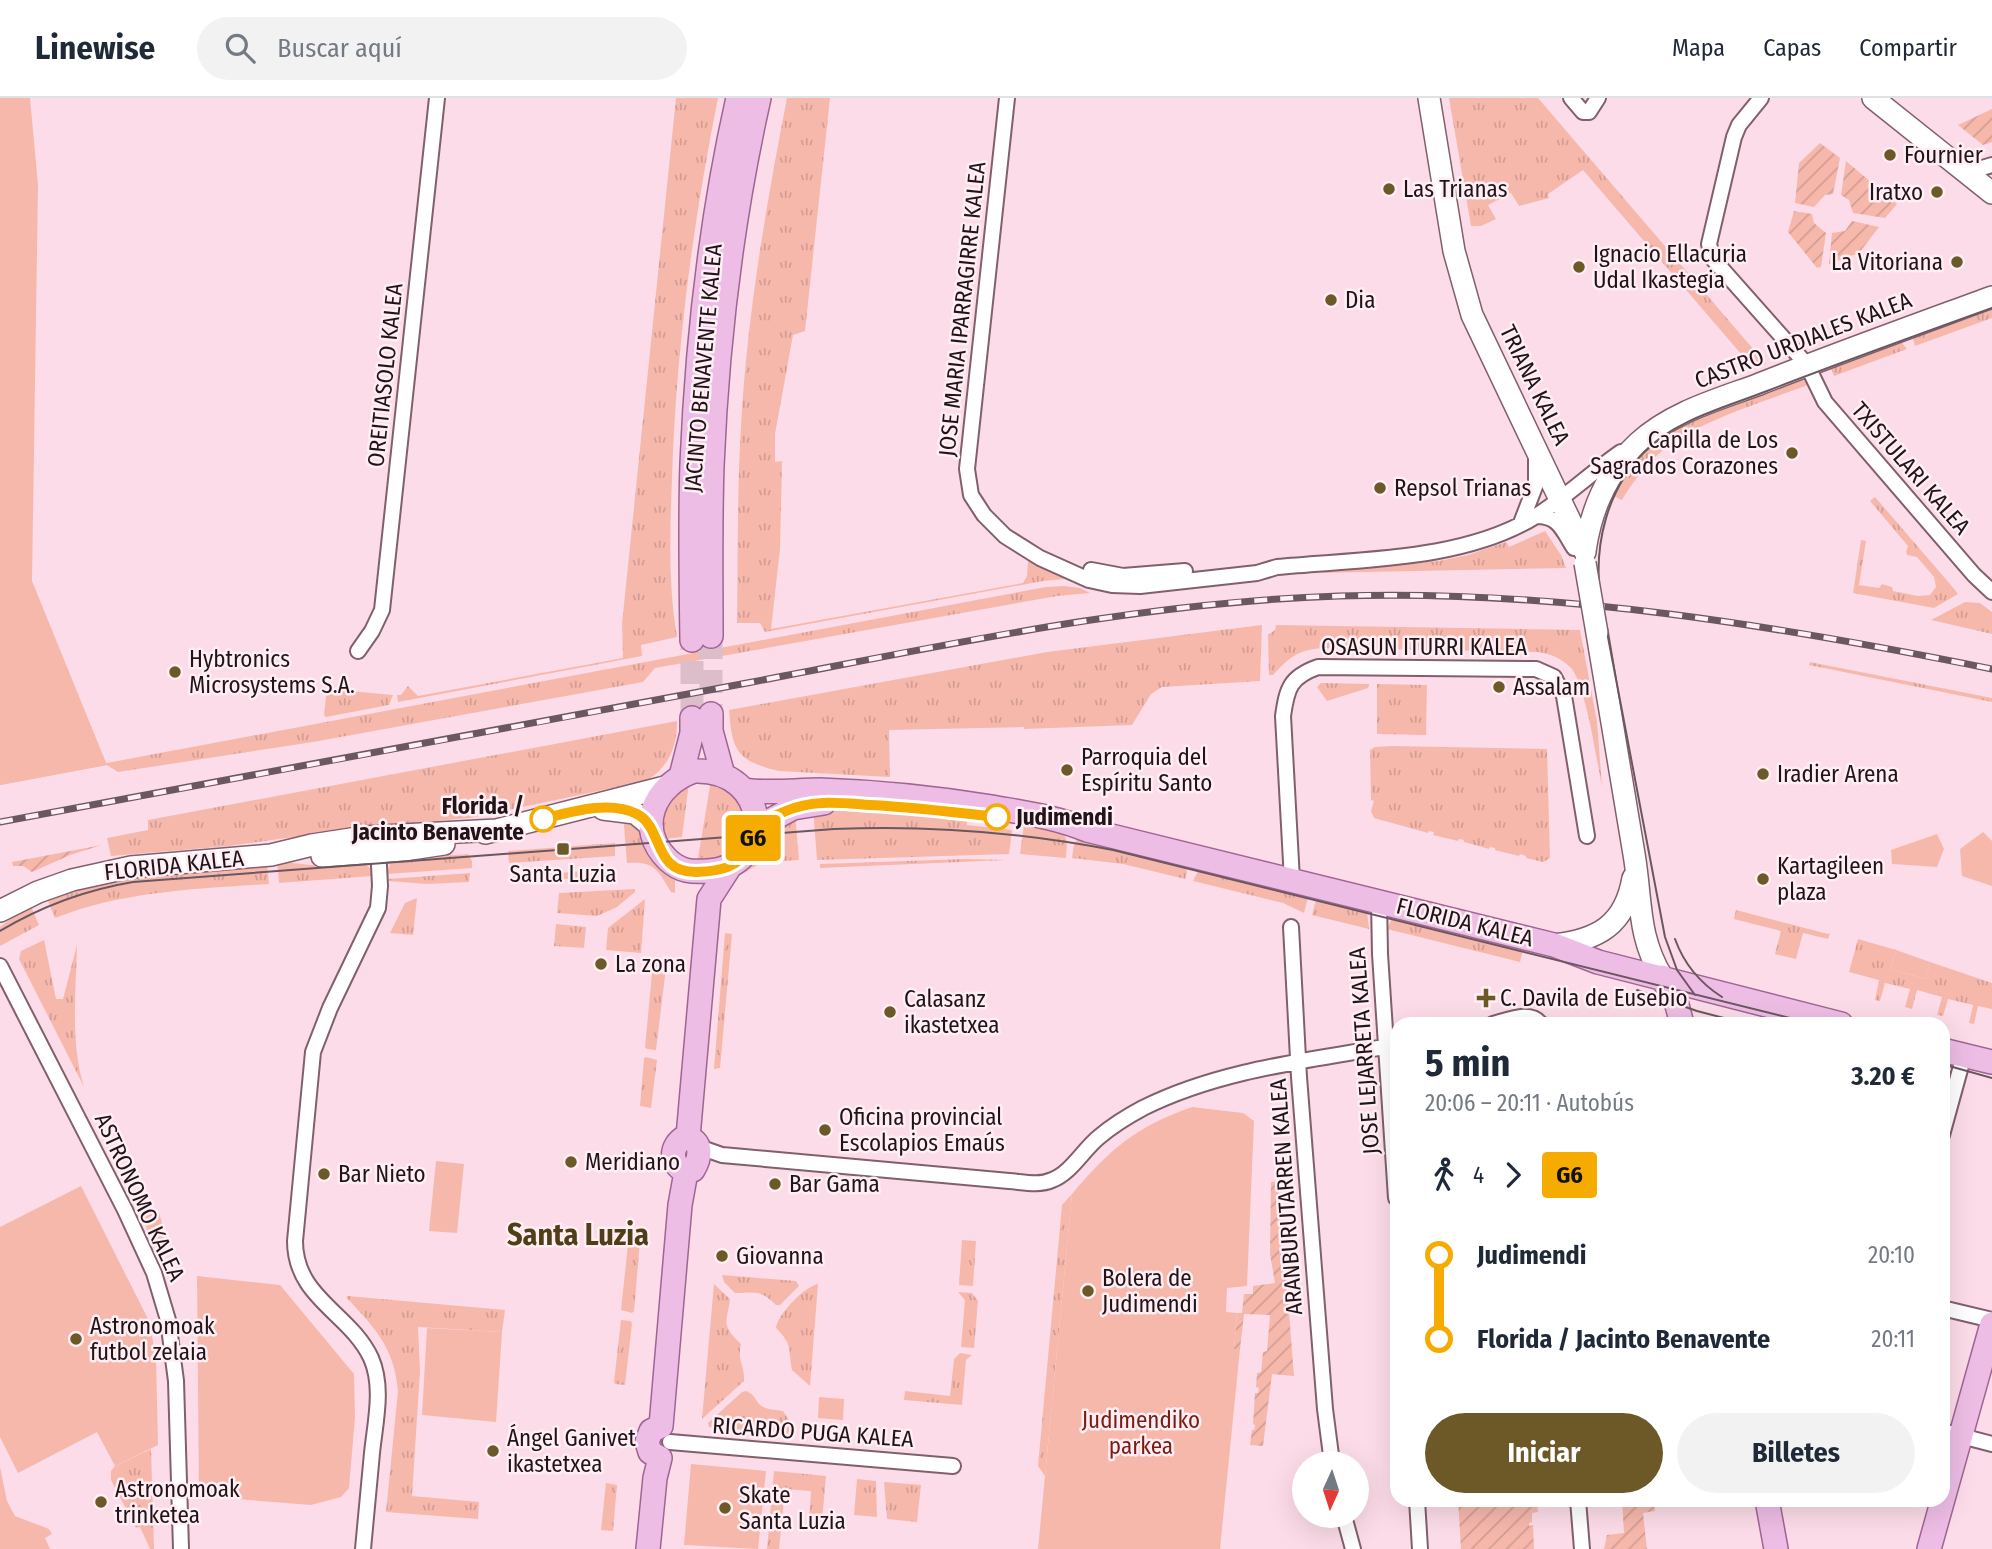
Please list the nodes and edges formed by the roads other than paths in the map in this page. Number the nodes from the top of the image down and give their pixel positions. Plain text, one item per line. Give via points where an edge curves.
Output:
1 (437, 98) edge
2 (738, 98) edge
3 (759, 98) edge
4 (1007, 98) edge
5 (1429, 98) edge
6 (1571, 98) edge
7 (1598, 98) edge
8 (1761, 98) edge
9 (1883, 102) edge
10 (1992, 165) edge
11 (1961, 169) junction
12 (1992, 193) edge
13 (1992, 298) edge
14 (1807, 365) junction
15 (1532, 439) junction
16 (1638, 443) junction
17 (1559, 499) junction
18 (1535, 516) junction
19 (1521, 523) junction
20 (1585, 557) junction
21 (1992, 592) edge
22 (358, 651) dead end
23 (723, 775) junction
24 (673, 782) junction
25 (745, 790) junction
26 (584, 809) junction
27 (652, 827) junction
28 (756, 828) junction
29 (1087, 830) junction
30 (1587, 836) dead end
31 (378, 844) junction
32 (1634, 855) junction
33 (729, 868) junction
34 (690, 872) junction
35 (1292, 880) junction
36 (709, 899) junction
37 (1379, 901) junction
38 (0, 911) edge
39 (1291, 927) dead end
40 (1554, 945) junction
41 (0, 966) edge
42 (1662, 977) junction
43 (1680, 1017) edge
44 (1814, 1017) edge
45 (1390, 1038) edge
46 (1390, 1046) edge
47 (1953, 1053) edge
48 (1298, 1062) junction
49 (1992, 1062) edge
50 (1950, 1075) edge
51 (693, 1142) junction
52 (1950, 1310) edge
53 (1992, 1322) edge
54 (1951, 1434) edge
55 (664, 1442) junction
56 (1992, 1444) edge
57 (1330, 1451) edge
58 (953, 1466) dead end
59 (1417, 1507) edge
60 (1579, 1507) edge
61 (1768, 1507) edge
62 (1937, 1507) edge
63 (1347, 1528) edge
64 (181, 1549) edge
65 (363, 1549) edge
66 (648, 1549) edge
67 (1353, 1549) edge
68 (1420, 1549) edge
69 (1582, 1549) edge
70 (1776, 1549) edge
71 (1929, 1549) edge

1 - 22 street, OREITIASOLO KALEA via 382,610
2 - 3 main road, JACINTO BENAVENTE KALEA via 701,334 692,464 701,638 721,336
4 - 19 street, JOSE MARIA IPARRAGIRRE KALEA via 967,469 971,495 1005,536 1093,571 1134,575 1431,552 1481,541
5 - 15 main road, TRIANA KALEA via 1461,282 1472,316
6 - 7 street via 1583,112
8 - 14 street, TXISTULARI KALEA via 1734,136 1709,244 1713,259
9 - 11 main road
10 - 11 street
11 - 12 main road
13 - 14 main road, CASTRO URDIALES KALEA
14 - 16 main road, CASTRO URDIALES KALEA via 1677,416
14 - 21 street, TXISTULARI KALEA via 1825,402
15 - 17 main road, TRIANA KALEA
15 - 19 street via 1536,484
16 - 17 street, CASTRO URDIALES KALEA
16 - 20 main road, CASTRO URDIALES KALEA via 1598,499
17 - 18 street, JOSE MARIA IPARRAGIRRE KALEA
17 - 20 main road, TRIANA KALEA
18 - 19 street, JOSE MARIA IPARRAGIRRE KALEA
18 - 20 street via 1555,520
20 - 32 main road, TRIANA KALEA, bridge
23 - 24 main road via 694,771
23 - 24 main road via 711,732 701,716
23 - 25 main road
24 - 26 main road
24 - 27 main road via 654,809
25 - 28 main road via 755,811
25 - 29 main road, FLORIDA KALEA via 946,800 1065,821
26 - 27 main road via 627,810
26 - 31 main road, FLORIDA KALEA via 496,830
27 - 34 main road via 662,853
28 - 29 main road, FLORIDA KALEA via 793,808 821,803 929,809
28 - 33 main road via 746,853
29 - 35 main road, FLORIDA KALEA
30 - 35 street, OSASUN ITURRI KALEA via 1564,696 1553,677 1536,669 1318,667 1293,681 1283,716
31 - 38 main road, FLORIDA KALEA via 312,845 271,855 99,872 38,892
31 - 65 street via 378,908 313,1052 295,1241 298,1267 311,1289 365,1347 375,1369 377,1395
32 - 40 main road, TRIANA KALEA via 1628,897 1609,926 1588,939
32 - 42 main road, TRIANA KALEA via 1641,924
33 - 34 main road
33 - 36 main road
34 - 36 main road
35 - 37 main road, FLORIDA KALEA
36 - 51 main road
37 - 40 main road, FLORIDA KALEA
37 - 45 street, JOSE LEJARRETA KALEA
39 - 48 street, ARANBURUTARREN KALEA
40 - 42 main road, FLORIDA KALEA via 1598,962
41 - 64 street, ASTRONOMO KALEA via 154,1273 168,1320 176,1381
42 - 43 main road
42 - 44 main road, FLORIDA KALEA
46 - 48 street
47 - 49 main road
47 - 50 street
48 - 51 street via 1223,1079 1158,1101 1099,1137 1064,1173 1045,1182 722,1155
48 - 57 street, ARANBURUTARREN KALEA
51 - 55 main road via 695,1166 686,1172 680,1205
52 - 53 street
53 - 54 main road
54 - 56 street
55 - 58 street, RICARDO PUGA KALEA
55 - 66 main road via 655,1478
59 - 68 street
60 - 69 street
61 - 70 main road
62 - 71 main road
63 - 67 street

